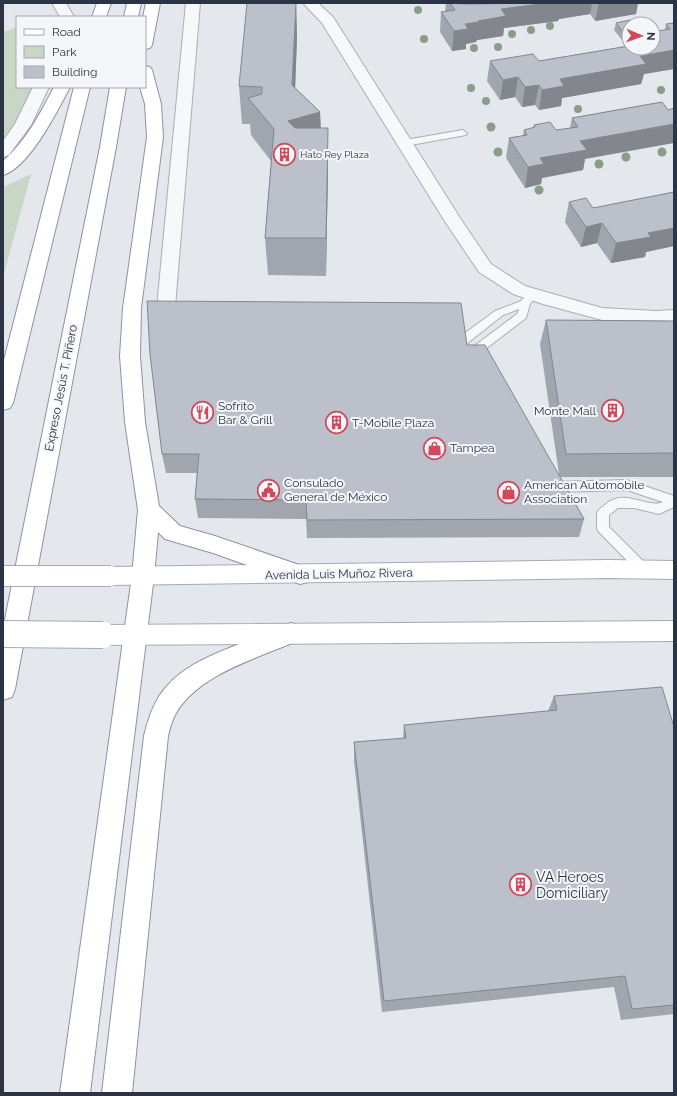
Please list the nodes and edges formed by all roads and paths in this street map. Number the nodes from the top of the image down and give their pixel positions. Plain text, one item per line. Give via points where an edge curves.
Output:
1 (59, 3) edge
2 (104, 3) edge
3 (134, 3) edge
4 (153, 3) edge
5 (193, 3) edge
6 (310, 3) edge
7 (67, 16) edge
8 (100, 16) edge
9 (131, 16) edge
10 (146, 40) edge
11 (146, 76) edge
12 (41, 88) edge
13 (61, 88) edge
14 (82, 88) edge
15 (118, 88) edge
16 (464, 133) dead end
17 (405, 143) junction
18 (3, 152) edge
19 (3, 170) edge
20 (529, 299) junction
21 (166, 307) edge
22 (674, 316) edge
23 (461, 342) edge
24 (478, 364) edge
25 (3, 403) edge
26 (551, 487) edge
27 (674, 502) edge
28 (149, 510) junction
29 (644, 570) junction
30 (674, 570) edge
31 (300, 575) junction
32 (3, 576) edge
33 (143, 576) junction
34 (674, 631) edge
35 (291, 633) junction
36 (3, 634) edge
37 (135, 635) junction
38 (3, 688) edge
39 (75, 1093) edge
40 (117, 1093) edge

1 - 7 street
2 - 8 main road
3 - 9 main road
4 - 10 main road
5 - 21 street
6 - 17 street via 328,20
11 - 28 main road via 153,104 155,137 132,308 130,356 135,422
12 - 18 street via 23,125
13 - 19 main road via 35,137
14 - 25 main road
15 - 38 main road, Expreso Jesús T. Piñero
16 - 17 lane
17 - 20 street via 485,268
20 - 22 street via 602,314
20 - 23 lane via 499,313
20 - 24 lane via 522,316 473,353
26 - 27 lane via 627,485
27 - 29 lane via 659,509 634,503 615,503 603,513 603,529
28 - 31 main road via 173,533
28 - 33 main road
29 - 30 main road, Avenida Luis Muñoz Rivera
29 - 31 main road, Avenida Luis Muñoz Rivera
31 - 33 main road, Avenida Luis Muñoz Rivera
32 - 33 main road, Avenida Luis Muñoz Rivera, bridge
33 - 37 main road
34 - 35 main road
35 - 37 main road
35 - 40 main road via 197,674 174,694 160,717
36 - 37 main road, bridge
37 - 39 main road

